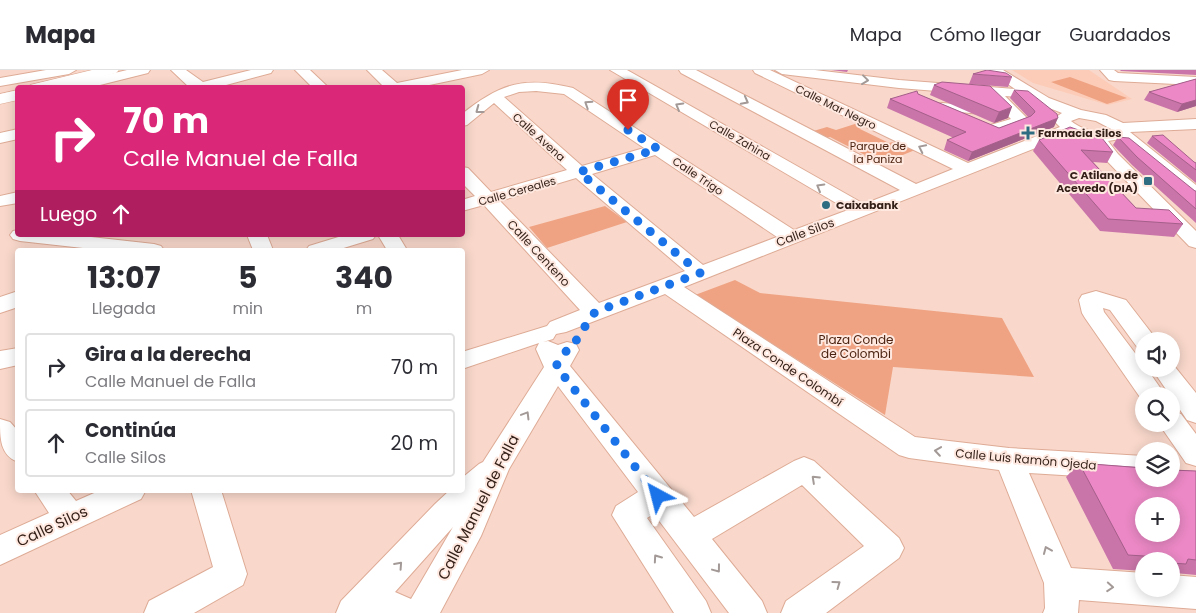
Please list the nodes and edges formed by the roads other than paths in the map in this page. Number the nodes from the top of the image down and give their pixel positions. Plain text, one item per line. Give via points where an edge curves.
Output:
1 (69, 70) edge
2 (111, 70) edge
3 (124, 70) edge
4 (143, 70) edge
5 (178, 70) edge
6 (266, 70) edge
7 (302, 70) edge
8 (374, 70) edge
9 (482, 70) edge
10 (616, 70) edge
11 (686, 70) edge
12 (760, 70) edge
13 (782, 70) edge
14 (994, 70) edge
15 (1005, 70) edge
16 (1107, 70) edge
17 (1196, 81) edge
18 (0, 82) edge
19 (48, 85) edge
20 (62, 85) edge
21 (81, 85) edge
22 (196, 85) edge
23 (206, 85) edge
24 (319, 85) edge
25 (392, 85) edge
26 (404, 85) edge
27 (919, 85) junction
28 (991, 91) junction
29 (1026, 91) junction
30 (15, 94) edge
31 (0, 97) edge
32 (495, 97) junction
33 (15, 101) edge
34 (829, 103) junction
35 (0, 104) edge
36 (812, 108) dead end
37 (795, 113) dead end
38 (778, 118) junction
39 (465, 120) edge
40 (1070, 120) junction
41 (1196, 124) edge
42 (1151, 126) junction
43 (1121, 132) junction
44 (15, 135) edge
45 (1096, 136) junction
46 (0, 138) edge
47 (1170, 143) edge
48 (658, 149) junction
49 (966, 169) junction
50 (579, 172) junction
51 (1174, 174) junction
52 (465, 175) edge
53 (1196, 175) edge
54 (914, 190) junction
55 (1196, 194) edge
56 (15, 198) edge
57 (488, 199) junction
58 (0, 201) edge
59 (465, 205) edge
60 (863, 211) junction
61 (0, 233) edge
62 (15, 235) edge
63 (33, 237) edge
64 (359, 237) edge
65 (389, 237) edge
66 (790, 237) junction
67 (1196, 242) edge
68 (110, 248) edge
69 (323, 248) edge
70 (396, 248) edge
71 (700, 273) junction
72 (666, 286) junction
73 (595, 312) junction
74 (1138, 332) edge
75 (556, 344) junction
76 (15, 357) edge
77 (465, 358) edge
78 (0, 360) edge
79 (1135, 371) edge
80 (1170, 377) edge
81 (1196, 413) edge
82 (0, 430) edge
83 (1179, 432) edge
84 (909, 447) joint
85 (15, 448) edge
86 (1196, 455) edge
87 (1009, 460) junction
88 (496, 465) junction
89 (1135, 467) edge
90 (1180, 471) edge
91 (1196, 472) edge
92 (51, 493) edge
93 (124, 493) edge
94 (207, 493) edge
95 (658, 496) junction
96 (71, 517) junction
97 (691, 536) junction
98 (0, 550) edge
99 (1196, 593) edge
100 (1061, 598) edge
101 (362, 605) edge
102 (161, 613) edge
103 (403, 613) edge
104 (422, 613) edge
105 (694, 613) edge
106 (750, 613) edge
107 (798, 613) edge

1 - 18 street
2 - 19 main road
3 - 20 main road
4 - 21 street
5 - 22 street
6 - 23 street
7 - 24 street
8 - 25 street
9 - 26 street
60 -> 10 street, Calle Zahina
11 -> 38 street
12 - 34 street, Calle Mar Negro
13 -> 27 street
14 - 29 street
15 - 29 street
16 - 17 street via 1114,77
27 - 28 street
27 - 28 street via 921,98 994,130 1021,120
28 - 29 street
29 - 40 street
30 - 31 main road
32 -> 39 street, Calle Trigo
48 -> 32 street, Calle Trigo via 568,91 524,87
32 - 50 street, Calle Avena
33 - 35 street
34 - 36 street
49 -> 34 street, Calle Mar Negro
37 - 38 street
38 - 54 street
40 - 43 street via 1096,116 1112,122
40 - 45 street
40 - 49 street, Calle Silos
41 - 42 street
42 - 43 street via 1127,126
42 - 47 street
43 - 45 street via 1113,136
43 - 51 street
44 - 46 street
45 - 67 street via 1112,157
48 - 50 street, Calle Cereales
48 - 66 street, Calle Trigo
49 - 54 street, Calle Silos
50 - 57 street, Calle Cereales
50 - 71 street, Calle Avena
51 - 53 street
51 - 55 street
52 - 57 street, Calle Centeno
54 - 60 street, Calle Silos
56 - 58 street
57 - 59 street, Calle Cereales
57 - 73 street, Calle Centeno
60 - 66 street, Calle Silos
61 - 62 street
63 - 68 street
64 - 69 street
65 - 70 street
66 - 71 street, Calle Silos
71 - 72 street, Calle Silos
72 - 73 street, Calle Silos
72 - 84 street, Plaza Conde Colombí
73 - 75 street
74 - 79 street via 1118,305 1096,298 1090,300 1093,313
75 - 77 street via 517,341
88 -> 75 street, Calle Manuel de Falla
75 - 95 street
76 - 78 street
80 - 81 street
82 - 85 street
83 - 86 street
87 -> 84 street, Calle Luís Ramón Ojeda
87 - 89 street, Calle Luís Ramón Ojeda
100 -> 87 street
101 -> 88 street via 446,513
88 - 104 street, Calle Manuel de Falla via 470,526
90 - 91 street
92 - 96 street
93 - 96 street, Calle Silos
94 - 102 street via 231,574
95 - 97 street
105 -> 95 street via 627,515
96 - 98 street, Calle Silos
97 -> 106 street
107 -> 97 street via 888,548 804,469
100 -> 99 street
101 - 103 street

